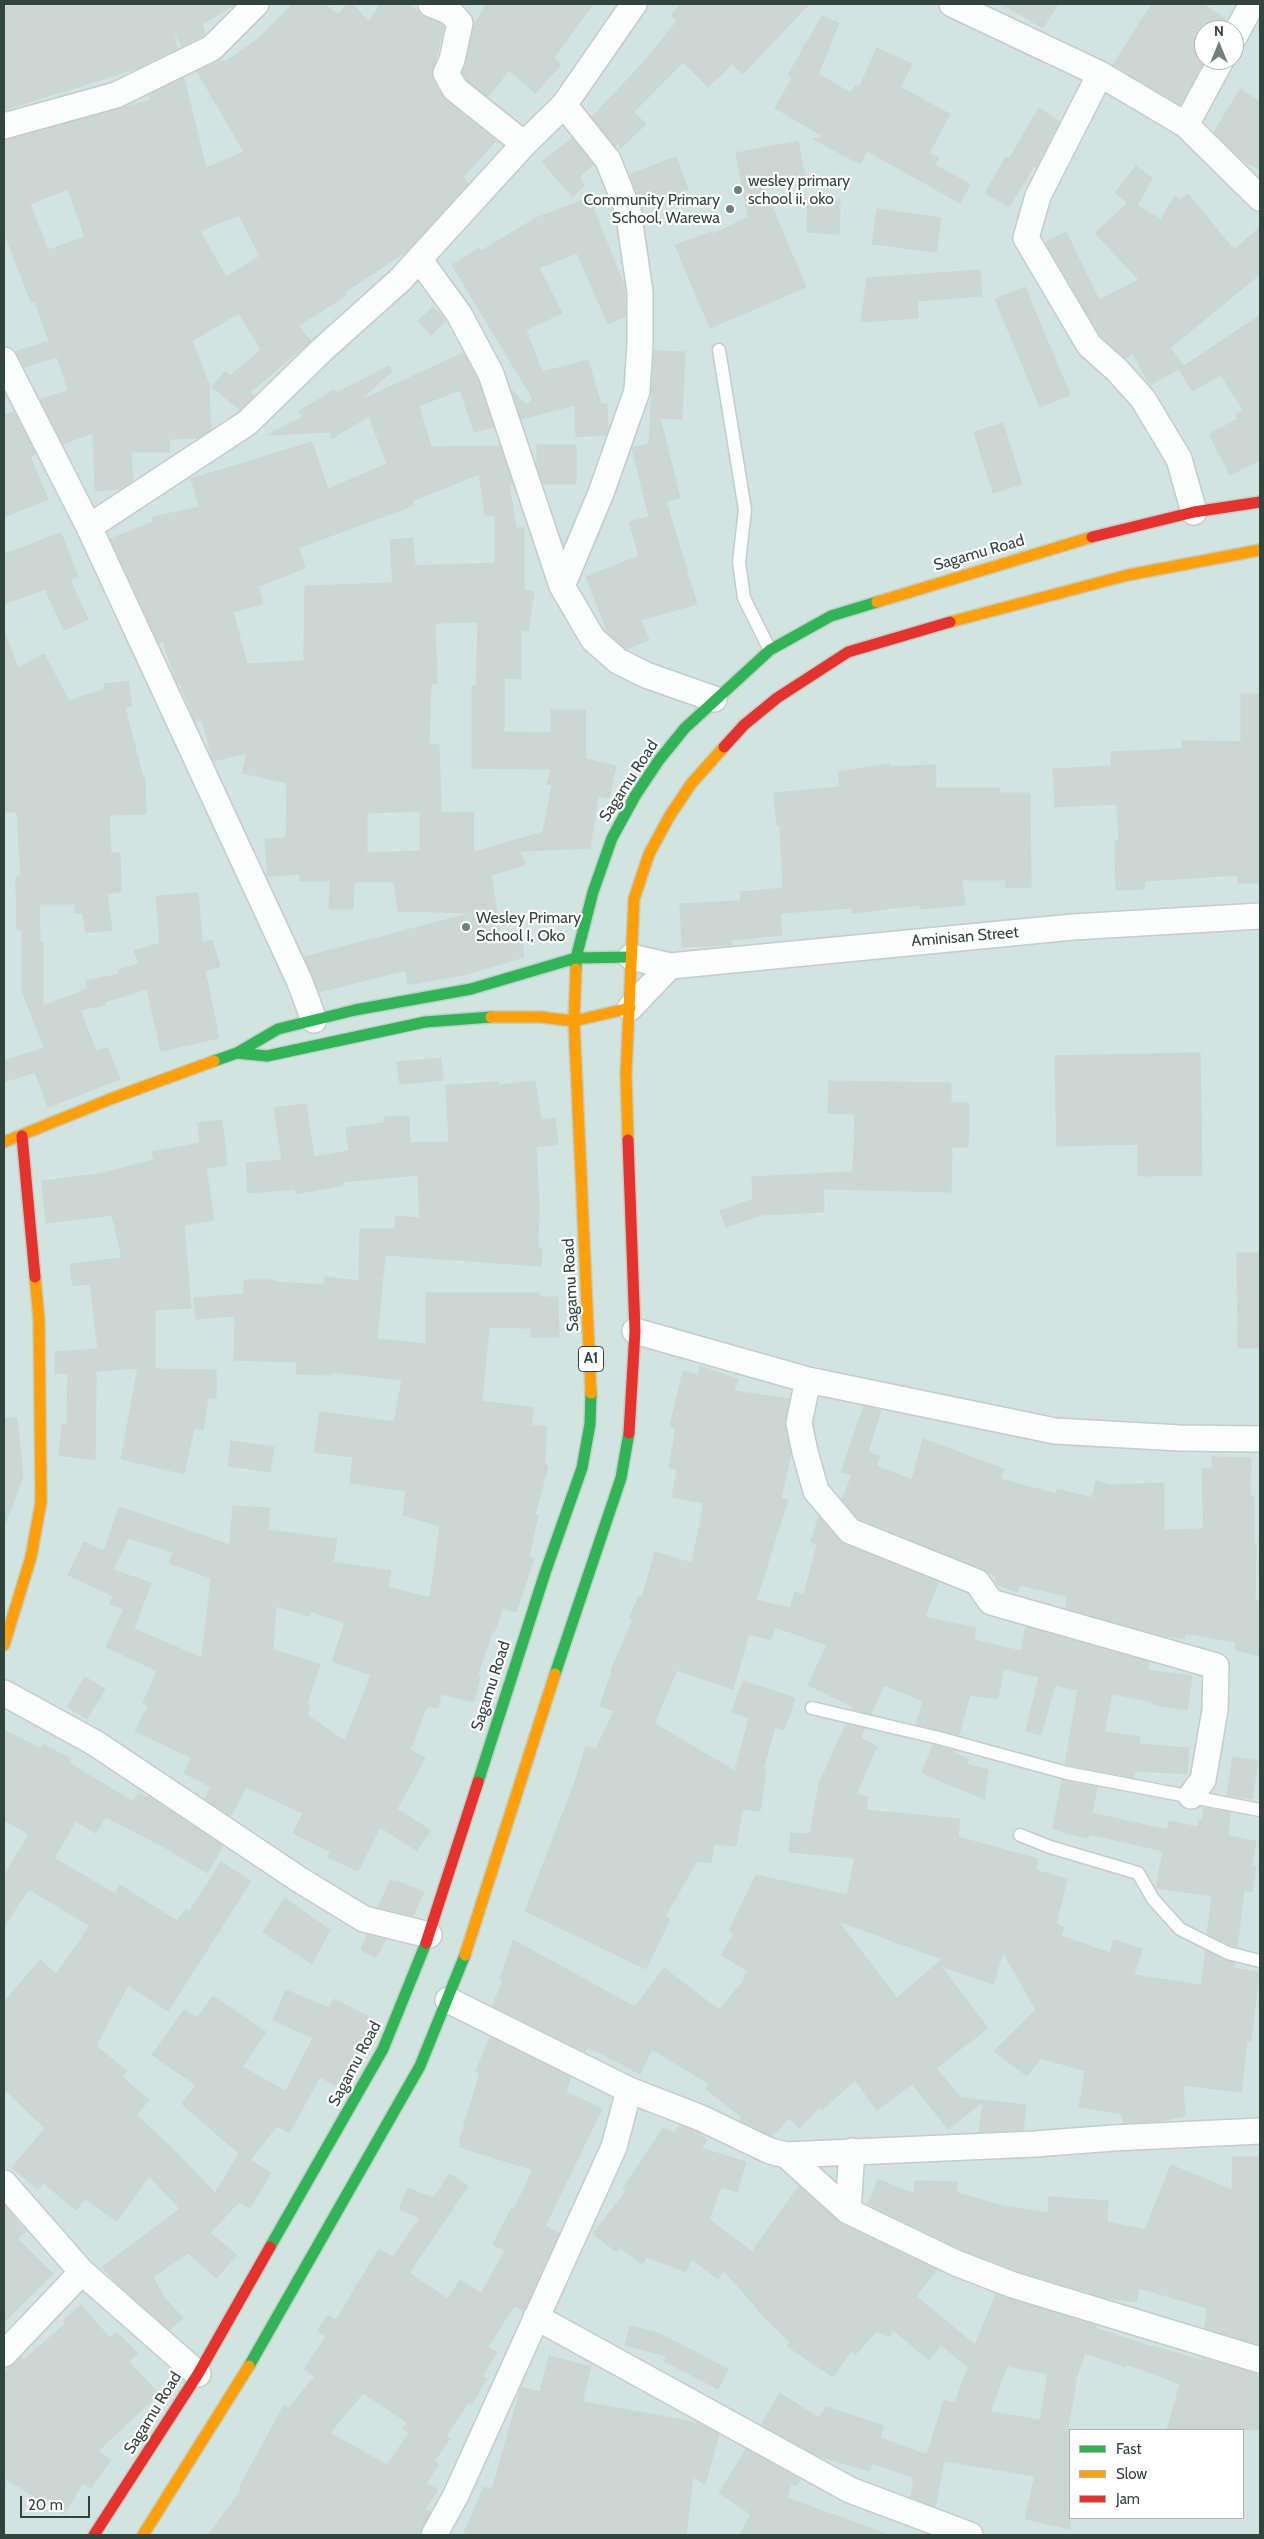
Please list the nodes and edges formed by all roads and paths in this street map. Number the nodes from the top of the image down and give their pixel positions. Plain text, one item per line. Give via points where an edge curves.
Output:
1 (256, 4) edge
2 (431, 4) edge
3 (634, 4) edge
4 (952, 4) edge
5 (1252, 4) edge
6 (1243, 20) edge
7 (1216, 70) edge
8 (1100, 74) junction
9 (564, 105) junction
10 (1186, 125) junction
11 (4, 126) edge
12 (524, 144) junction
13 (1260, 198) edge
14 (419, 259) junction
15 (719, 350) dead end
16 (4, 360) edge
17 (1260, 502) edge
18 (1194, 512) junction
19 (89, 527) junction
20 (1260, 550) edge
21 (562, 586) junction
22 (770, 650) junction
23 (714, 699) junction
24 (1260, 916) edge
25 (632, 957) junction
26 (576, 958) junction
27 (670, 966) junction
28 (630, 1008) junction
29 (314, 1020) junction
30 (574, 1021) junction
31 (237, 1053) junction
32 (22, 1136) junction
33 (4, 1142) edge
34 (635, 1331) junction
35 (808, 1380) junction
36 (1260, 1439) edge
37 (4, 1645) edge
38 (4, 1693) edge
39 (812, 1708) dead end
40 (1191, 1796) junction
41 (1260, 1810) edge
42 (1020, 1835) dead end
43 (429, 1936) junction
44 (1260, 1962) edge
45 (448, 2000) junction
46 (629, 2090) junction
47 (1260, 2131) edge
48 (852, 2151) junction
49 (786, 2155) junction
50 (4, 2182) edge
51 (848, 2211) junction
52 (82, 2272) junction
53 (536, 2316) junction
54 (4, 2354) edge
55 (1260, 2360) edge
56 (198, 2374) junction
57 (94, 2535) edge
58 (143, 2535) edge
59 (434, 2535) edge
60 (970, 2535) edge

1 - 11 street via 212,48 116,95
2 - 12 street via 450,12 460,23 446,73 455,89
3 - 9 street
4 - 8 street
5 - 6 street
7 - 10 street
8 - 10 street
8 - 18 street via 1038,196 1026,238 1089,345 1118,370 1144,400 1179,459
9 - 12 street
9 - 21 street via 608,160 628,210 640,292 640,344 636,391 601,493
10 - 13 street
12 - 14 street
14 - 19 street via 247,423
14 - 21 street via 459,314 491,374
15 - 22 lane via 745,510 739,562 744,598
16 - 19 street
17 - 18 main road, Sagamu Road / A1
18 - 22 main road, Sagamu Road / A1 via 1108,532 831,616
19 - 29 street via 299,980
20 - 25 main road via 1128,575 918,630 848,652 808,676 744,725 691,784 669,817 649,854 634,899
21 - 23 street via 594,638 618,661 646,675
22 - 23 main road, Sagamu Road / A1
23 - 26 main road, Sagamu Road / A1 via 659,760 612,838
24 - 27 street, Aminisan Street via 1073,927
25 - 26 main road
25 - 27 street, Aminisan Street
25 - 28 main road
26 - 29 main road via 471,988
26 - 30 main road, Sagamu Road / A1
27 - 28 street
28 - 30 main road
28 - 34 main road via 626,1074
29 - 31 main road via 278,1029
30 - 31 main road via 540,1017 461,1018 425,1022 267,1056
30 - 43 main road, Sagamu Road / A1 via 589,1313 590,1424 582,1468 545,1573
31 - 32 main road via 113,1098
32 - 33 main road
32 - 37 main road via 39,1320 41,1502 31,1558
34 - 35 street
34 - 45 main road via 630,1429 621,1478
35 - 36 street via 1055,1431
35 - 40 street via 799,1423 816,1492 850,1531 977,1582 991,1602 1216,1666 1215,1710 1203,1780
38 - 43 street via 96,1743 300,1880 364,1919
39 - 40 lane via 1067,1773
40 - 41 lane
42 - 44 lane via 1138,1873 1153,1899 1180,1929 1228,1952
43 - 56 main road, Sagamu Road / A1 via 383,2049
45 - 46 street
45 - 58 main road via 420,2066 394,2115 233,2394
46 - 49 street
46 - 53 street via 614,2146
47 - 48 street
48 - 49 street
48 - 51 street
49 - 51 street
50 - 52 street
51 - 55 street via 956,2263 1013,2286
52 - 54 street
52 - 56 street
53 - 59 street via 456,2495
53 - 60 street via 850,2490
56 - 57 main road, Sagamu Road / A1

